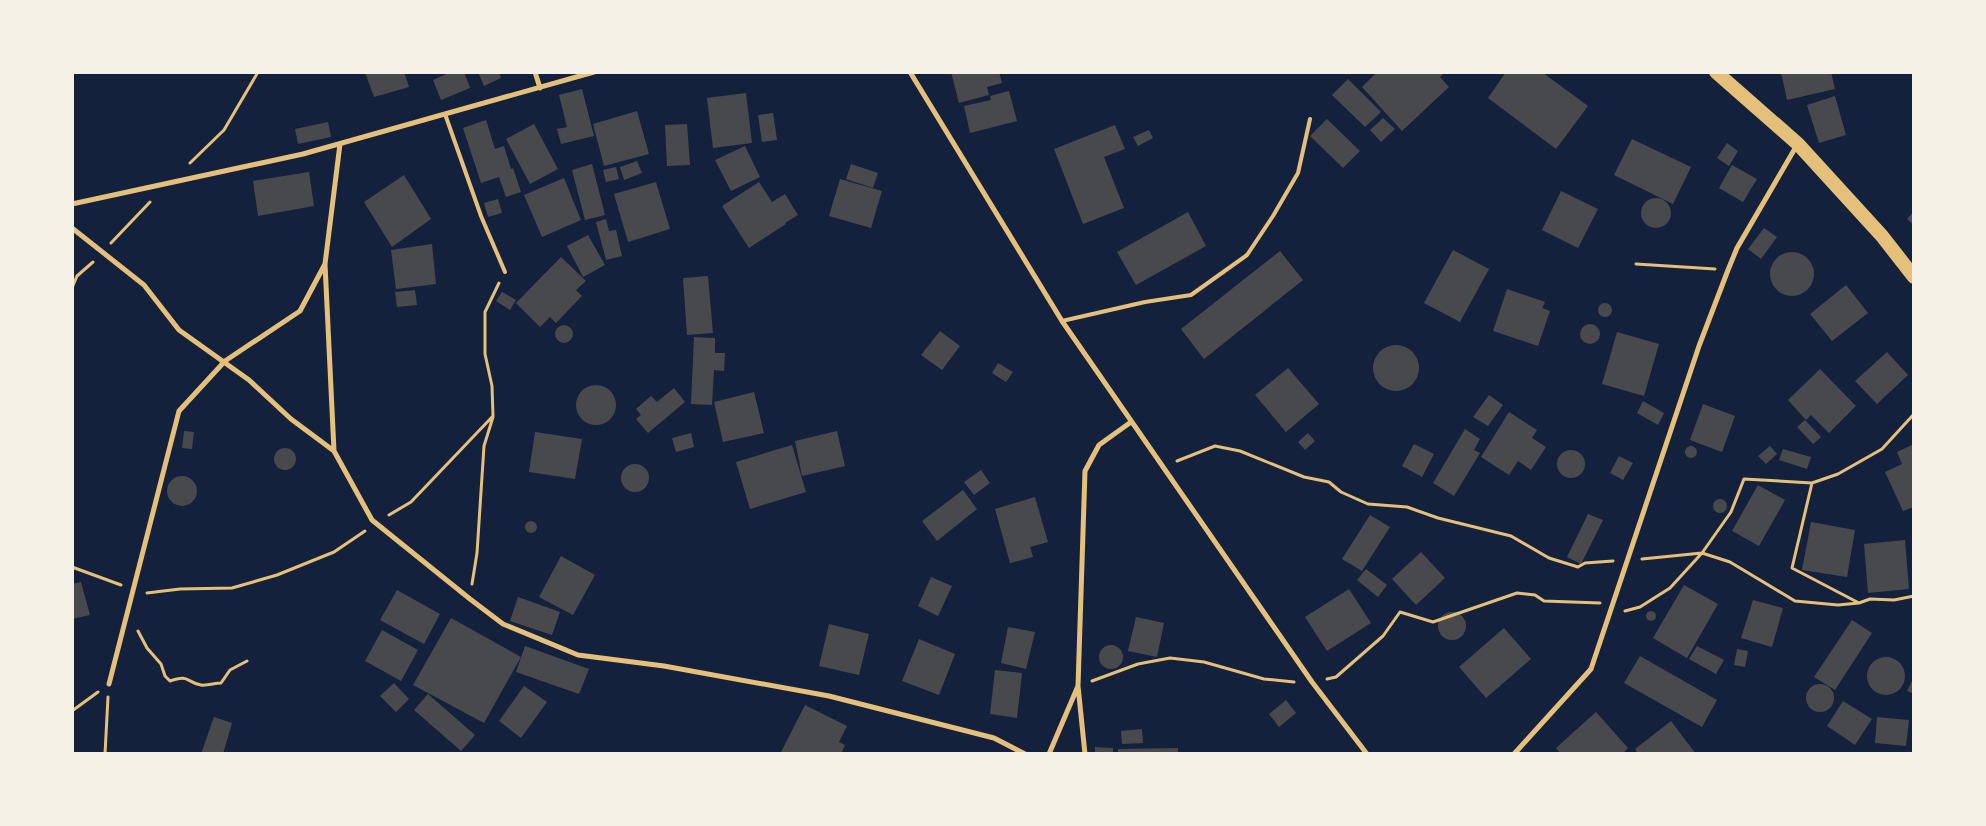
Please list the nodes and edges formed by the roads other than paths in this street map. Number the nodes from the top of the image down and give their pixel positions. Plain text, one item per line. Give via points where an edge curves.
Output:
1 (535, 72) edge
2 (594, 72) edge
3 (910, 72) edge
4 (1716, 72) edge
5 (540, 88) junction
6 (445, 114) junction
7 (1310, 119) dead end
8 (340, 144) junction
9 (1798, 144) junction
10 (72, 204) edge
11 (72, 228) edge
12 (325, 264) junction
13 (505, 272) dead end
14 (1914, 277) edge
15 (1062, 321) junction
16 (225, 361) junction
17 (1131, 422) junction
18 (334, 451) junction
19 (109, 684) road end
20 (1078, 686) junction
21 (1025, 754) edge
22 (1049, 754) edge
23 (1085, 754) edge
24 (1366, 754) edge
25 (1514, 754) edge

1 - 5 street
2 - 5 street
3 - 15 street
4 - 9 highway
5 - 6 street
6 - 8 street
6 - 13 lane via 481,216
7 - 15 lane via 1298,172 1247,255 1192,295
8 - 10 street
8 - 12 street
9 - 14 highway via 1882,236
9 - 25 street via 1737,248 1728,270 1699,346 1590,669
11 - 16 street via 144,285 179,330
12 - 16 street via 300,311
12 - 18 street
15 - 17 street
16 - 18 street via 291,419
16 - 19 street via 179,411
17 - 20 street via 1099,444 1086,471
17 - 24 street
18 - 21 street via 372,520 503,624 578,655 664,666 829,696 994,738
20 - 22 street
20 - 23 street

